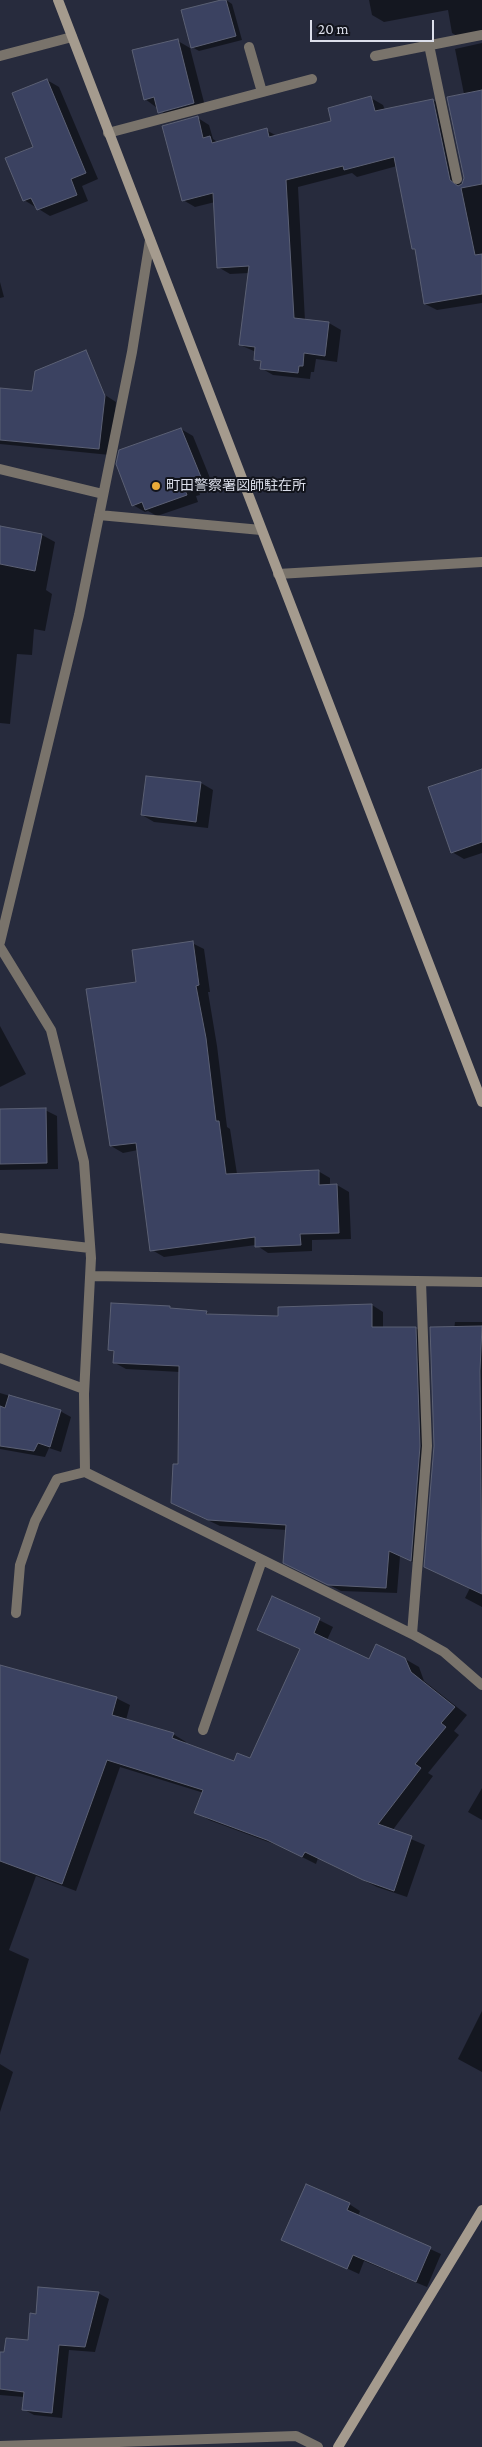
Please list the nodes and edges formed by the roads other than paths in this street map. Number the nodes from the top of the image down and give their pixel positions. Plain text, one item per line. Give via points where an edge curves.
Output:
1 (60, 5) edge
2 (482, 35) edge
3 (72, 37) junction
4 (429, 46) junction
5 (250, 47) dead end
6 (0, 56) edge
7 (375, 56) dead end
8 (312, 79) dead end
9 (262, 92) junction
10 (108, 132) junction
11 (457, 179) dead end
12 (150, 240) junction
13 (0, 469) edge
14 (103, 494) junction
15 (99, 515) junction
16 (261, 530) junction
17 (482, 562) edge
18 (278, 574) junction
19 (0, 942) edge
20 (0, 947) edge
21 (482, 1102) edge
22 (0, 1238) edge
23 (90, 1248) junction
24 (90, 1276) junction
25 (421, 1282) junction
26 (482, 1282) edge
27 (0, 1358) edge
28 (84, 1389) junction
29 (85, 1472) junction
30 (262, 1560) junction
31 (16, 1613) dead end
32 (412, 1634) junction
33 (482, 1685) edge
34 (203, 1730) dead end
35 (482, 2210) edge
36 (0, 2446) edge
37 (318, 2447) edge
38 (338, 2447) edge

1 - 3 street
2 - 4 street
3 - 6 street
3 - 10 street
4 - 7 street
4 - 11 street
5 - 9 street
8 - 9 street
9 - 10 street
10 - 12 street
12 - 14 street via 132,352
12 - 16 street
13 - 14 street
14 - 15 street
15 - 16 street
15 - 19 street via 79,615
16 - 18 street
17 - 18 street
18 - 21 street
20 - 23 street via 51,1030 84,1162
22 - 23 street
23 - 24 street
24 - 25 street
24 - 28 street
25 - 26 street
25 - 32 street via 427,1446
27 - 28 street
28 - 29 street
29 - 30 street
29 - 31 street via 57,1479 35,1520 20,1566
30 - 32 street
30 - 34 street
32 - 33 street via 444,1652
35 - 38 street
36 - 37 street via 296,2436

